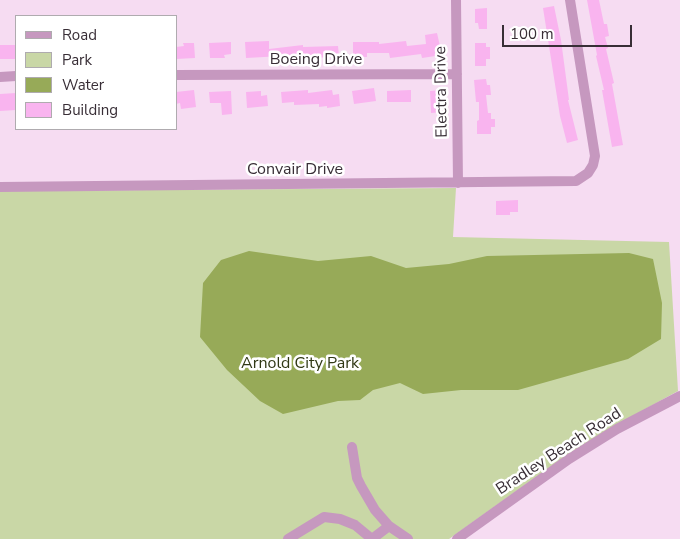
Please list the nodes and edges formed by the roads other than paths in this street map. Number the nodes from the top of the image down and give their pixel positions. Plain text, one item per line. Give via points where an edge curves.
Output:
1 (456, 0) edge
2 (570, 0) edge
3 (457, 74) junction
4 (0, 76) edge
5 (15, 76) edge
6 (178, 76) edge
7 (458, 184) junction
8 (0, 187) edge
9 (680, 396) edge
10 (352, 447) dead end
11 (389, 526) junction
12 (288, 539) edge
13 (372, 539) edge
14 (408, 539) edge
15 (457, 539) edge

1 - 3 street, Electra Drive
2 - 7 street, Convair Drive via 595,156 593,165 581,179 571,182
3 - 6 street, Boeing Drive
3 - 7 street, Electra Drive
4 - 5 street
7 - 8 street, Convair Drive
9 - 15 street, Bradley Beach Road via 569,459
10 - 11 street via 360,486
11 - 13 street
11 - 14 street
12 - 13 street via 324,518 340,519 355,525

